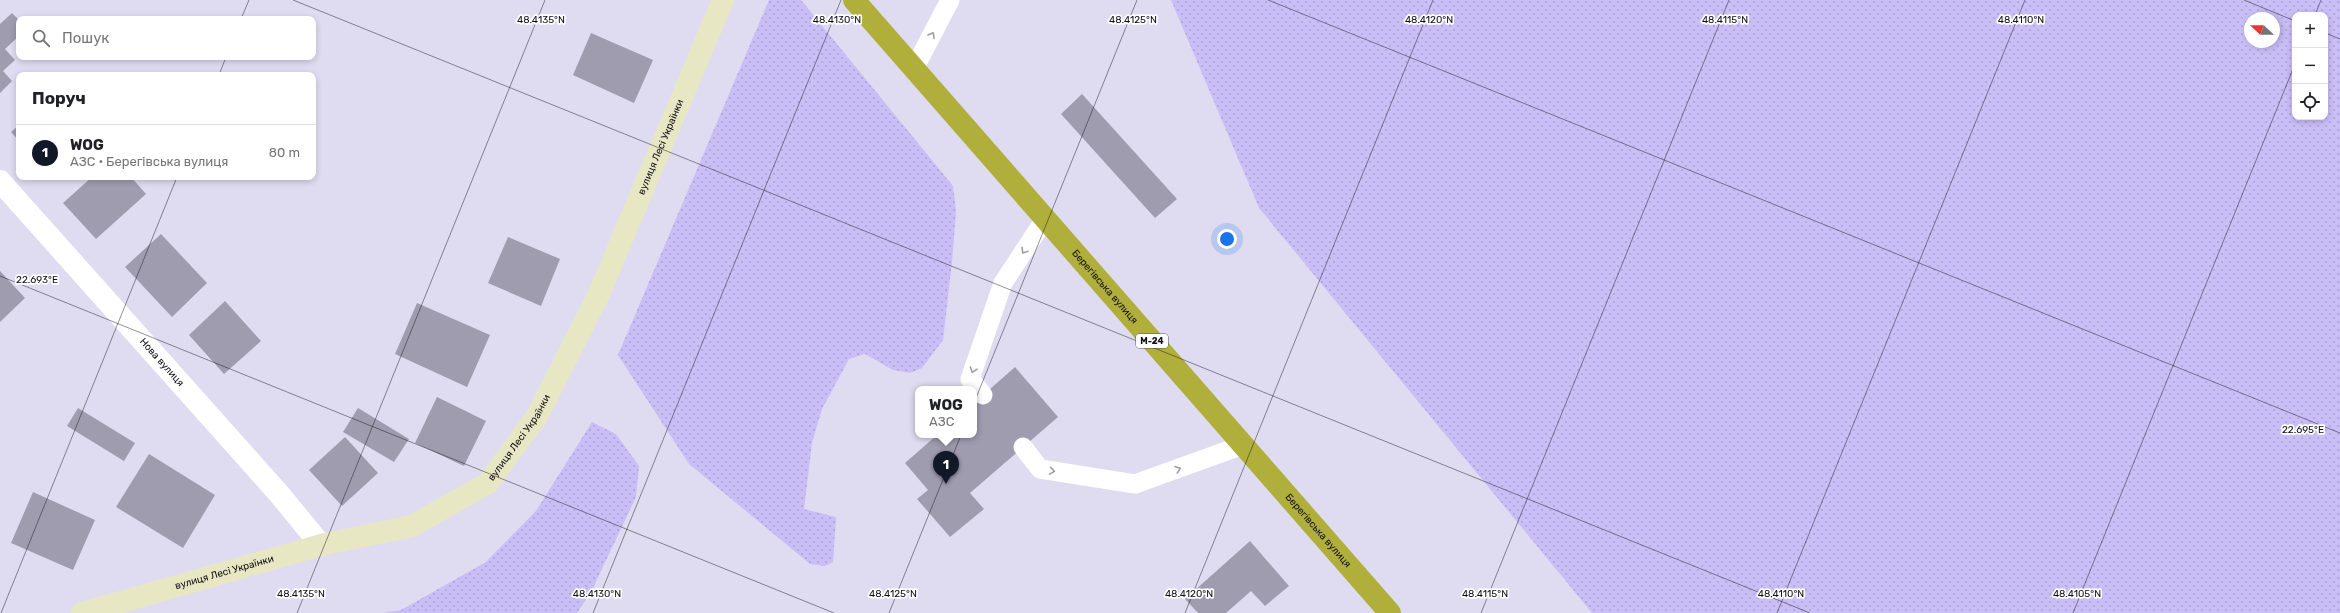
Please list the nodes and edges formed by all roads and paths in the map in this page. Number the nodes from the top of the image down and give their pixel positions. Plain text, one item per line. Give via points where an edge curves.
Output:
1 (723, 0) edge
2 (854, 0) edge
3 (950, 0) edge
4 (914, 69) junction
5 (0, 182) edge
6 (1045, 219) junction
7 (975, 386) edge
8 (977, 388) edge
9 (982, 395) dead end
10 (1243, 444) junction
11 (1023, 447) dead end
12 (321, 545) junction
13 (82, 613) edge
14 (1390, 613) edge

1 - 12 street, вулиця Лесі Українки via 598,296 537,416 488,483 412,526
2 - 4 highway, М-24
4 -> 3 lane
4 - 6 highway, Берегівська вулиця / М-24
5 - 12 street, Нова вулиця via 280,495
6 -> 7 lane via 1003,283 970,379
6 - 10 highway, Берегівська вулиця / М-24
8 -> 9 lane
11 -> 10 lane via 1040,469 1136,484
10 - 14 highway, Берегівська вулиця / М-24
12 - 13 street, вулиця Лесі Українки

